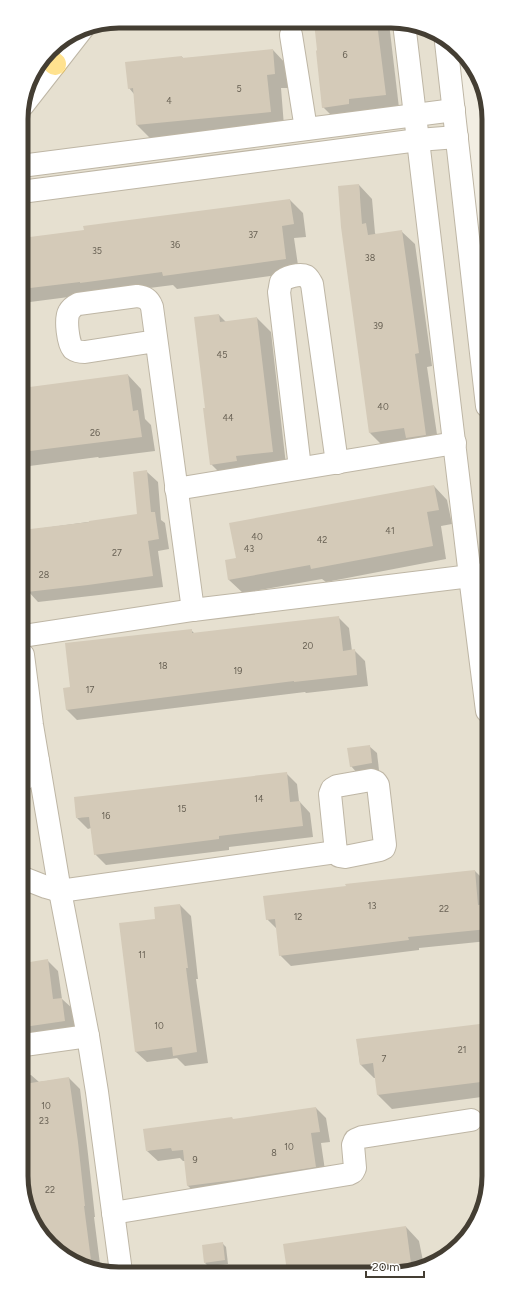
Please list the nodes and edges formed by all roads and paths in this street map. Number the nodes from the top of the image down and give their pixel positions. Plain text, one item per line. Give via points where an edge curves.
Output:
1 (405, 29) edge
2 (291, 35) dead end
3 (68, 43) edge
4 (447, 48) edge
5 (51, 60) edge
6 (34, 88) edge
7 (454, 110) junction
8 (415, 115) junction
9 (306, 129) junction
10 (457, 137) junction
11 (418, 140) junction
12 (28, 165) edge
13 (28, 191) edge
14 (156, 341) dead end
15 (322, 360) junction
16 (482, 361) edge
17 (288, 365) junction
18 (455, 443) junction
19 (337, 463) junction
20 (300, 468) junction
21 (176, 490) junction
22 (479, 575) edge
23 (193, 610) junction
24 (482, 620) edge
25 (28, 635) edge
26 (28, 694) edge
27 (38, 761) junction
28 (28, 774) edge
29 (336, 852) dead end
30 (28, 880) edge
31 (60, 891) junction
32 (88, 1036) junction
33 (28, 1044) edge
34 (471, 1120) dead end
35 (113, 1213) junction
36 (120, 1267) edge

1 - 8 street
2 - 9 street
3 - 5 street
4 - 7 street
5 - 6 street
7 - 8 street
7 - 10 street
8 - 9 street
8 - 11 street
9 - 12 street
10 - 11 street
10 - 16 street
11 - 13 street
11 - 18 street
14 - 21 street
15 - 17 street
15 - 17 street via 310,280 306,276 287,278 282,281 279,292
15 - 19 street
17 - 20 street
18 - 19 street
18 - 22 street
19 - 20 street
20 - 21 street
21 - 23 street
22 - 23 street
22 - 24 street
23 - 25 street
26 - 27 street
27 - 28 street
27 - 31 street
29 - 31 street
30 - 31 street
31 - 32 street
32 - 33 street
32 - 35 street
34 - 35 street via 355,1140 355,1168 349,1174
35 - 36 street

